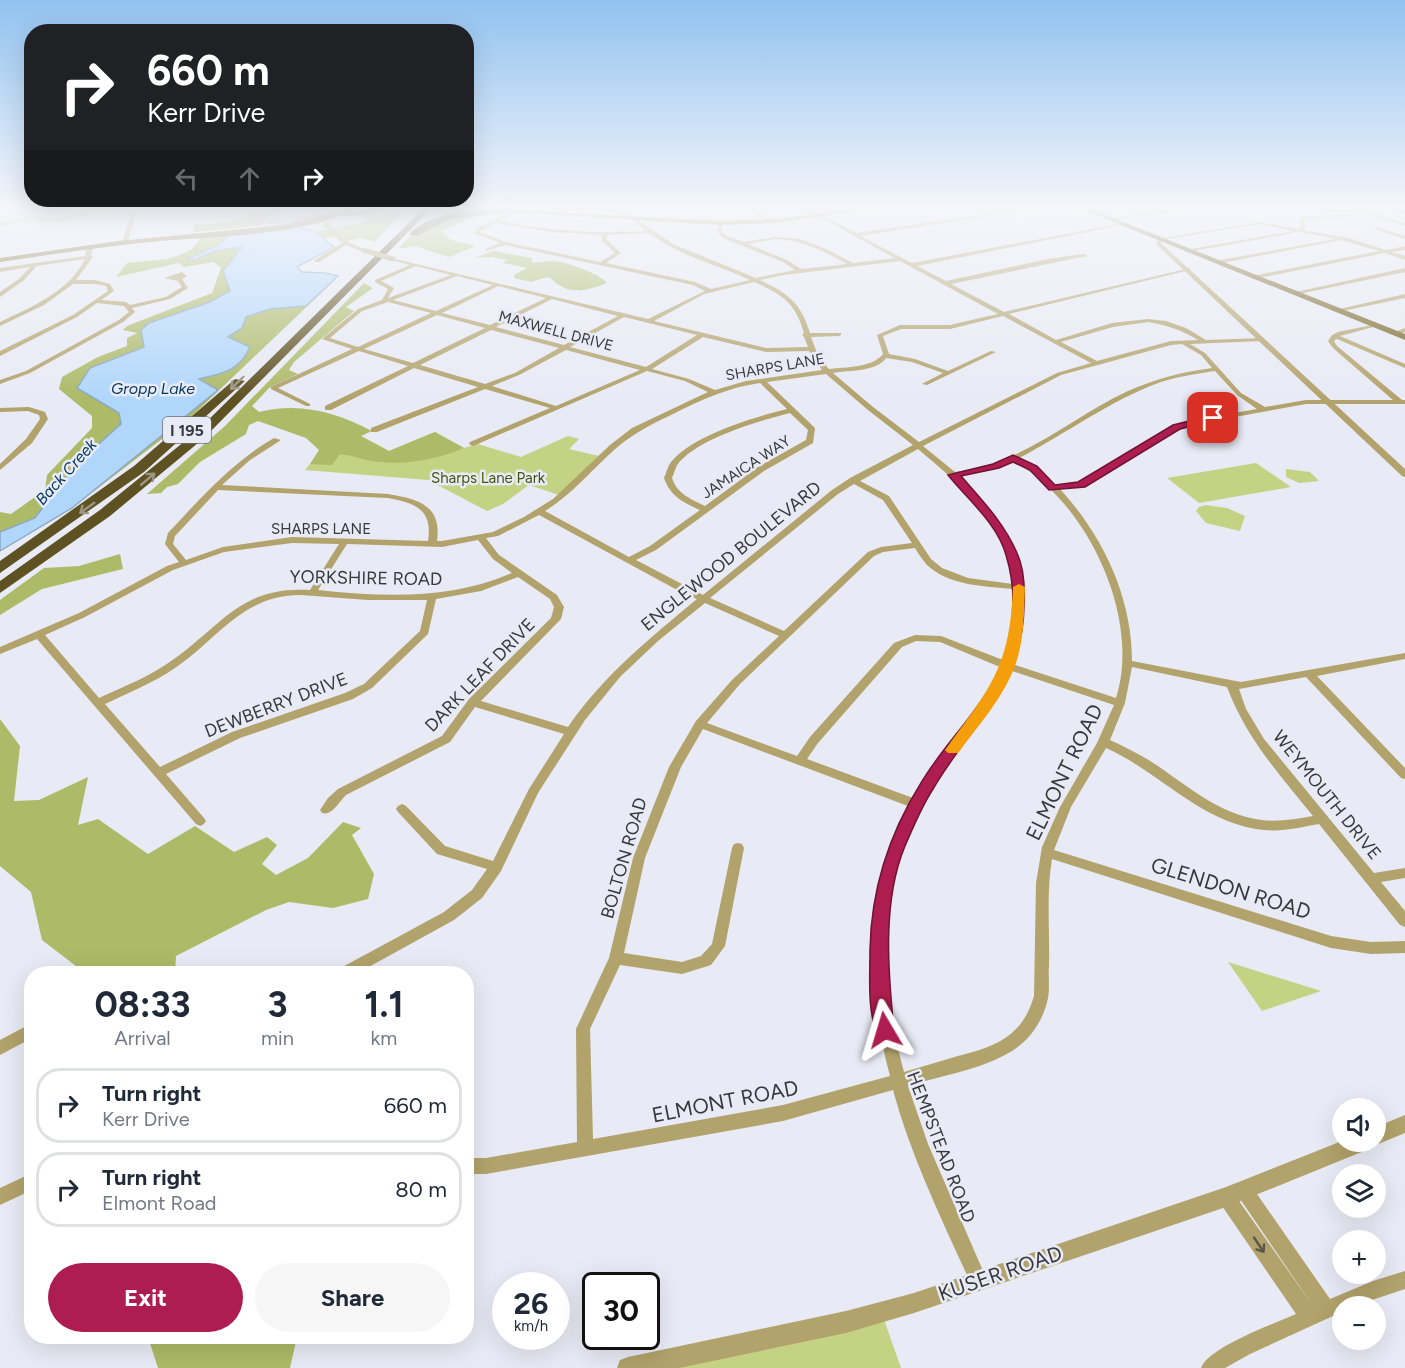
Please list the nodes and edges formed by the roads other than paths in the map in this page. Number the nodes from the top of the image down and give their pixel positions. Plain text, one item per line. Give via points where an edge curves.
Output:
1 (28, 272) edge
2 (80, 272) edge
3 (351, 272) edge
4 (364, 272) edge
5 (373, 272) edge
6 (398, 272) edge
7 (445, 272) edge
8 (641, 272) edge
9 (732, 272) edge
10 (796, 272) edge
11 (925, 272) edge
12 (998, 272) edge
13 (1176, 272) edge
14 (1191, 272) edge
15 (1241, 272) edge
16 (1281, 272) edge
17 (1396, 272) edge
18 (455, 274) junction
19 (1254, 277) junction
20 (179, 279) dead end
21 (753, 280) junction
22 (70, 282) junction
23 (946, 283) junction
24 (497, 285) junction
25 (710, 291) junction
26 (1294, 292) junction
27 (0, 295) edge
28 (1405, 296) edge
29 (550, 297) junction
30 (389, 301) junction
31 (99, 302) junction
32 (333, 304) junction
33 (131, 307) junction
34 (1338, 310) junction
35 (436, 313) junction
36 (1004, 314) junction
37 (623, 315) junction
38 (650, 321) junction
39 (0, 324) edge
40 (1374, 325) junction
41 (490, 328) junction
42 (1405, 330) edge
43 (1395, 333) junction
44 (703, 334) junction
45 (839, 334) dead end
46 (805, 335) junction
47 (1334, 336) junction
48 (1405, 337) edge
49 (1262, 339) junction
50 (1203, 340) junction
51 (1182, 341) junction
52 (1054, 342) junction
53 (566, 348) junction
54 (357, 349) junction
55 (810, 349) junction
56 (993, 352) dead end
57 (0, 354) edge
58 (886, 356) junction
59 (1095, 363) junction
60 (413, 365) junction
61 (1405, 366) edge
62 (647, 369) junction
63 (1216, 369) junction
64 (827, 372) junction
65 (949, 373) junction
66 (762, 381) junction
67 (0, 382) edge
68 (925, 384) dead end
69 (485, 387) junction
70 (714, 392) junction
71 (1327, 401) junction
72 (1403, 403) edge
73 (308, 405) dead end
74 (328, 408) dead end
75 (557, 408) junction
76 (1263, 409) junction
77 (0, 410) edge
78 (792, 410) junction
79 (374, 430) dead end
80 (278, 440) dead end
81 (473, 444) dead end
82 (920, 446) junction
83 (1013, 458) junction
84 (0, 468) edge
85 (1405, 474) edge
86 (953, 475) junction
87 (853, 480) junction
88 (216, 487) junction
89 (1053, 488) junction
90 (706, 509) junction
91 (540, 512) junction
92 (481, 538) junction
93 (345, 541) junction
94 (432, 544) junction
95 (917, 545) junction
96 (629, 560) junction
97 (184, 562) junction
98 (0, 568) edge
99 (519, 573) junction
100 (1019, 587) junction
101 (0, 588) edge
102 (312, 593) junction
103 (432, 597) junction
104 (703, 598) junction
105 (39, 635) junction
106 (786, 635) junction
107 (0, 651) edge
108 (1405, 656) edge
109 (1128, 663) junction
110 (1008, 666) junction
111 (1310, 675) junction
112 (1232, 685) junction
113 (473, 702) junction
114 (97, 703) junction
115 (1120, 703) junction
116 (700, 724) junction
117 (571, 732) junction
118 (1104, 742) junction
119 (801, 760) junction
120 (158, 773) junction
121 (1405, 775) edge
122 (915, 804) junction
123 (402, 809) dead end
124 (326, 810) dead end
125 (1322, 819) junction
126 (200, 821) dead end
127 (738, 848) dead end
128 (1047, 853) junction
129 (496, 867) junction
130 (1405, 873) edge
131 (1371, 879) junction
132 (1405, 921) edge
133 (1405, 946) edge
134 (616, 958) junction
135 (356, 966) edge
136 (24, 1034) edge
137 (0, 1048) edge
138 (897, 1081) junction
139 (1405, 1124) edge
140 (1386, 1132) edge
141 (585, 1148) junction
142 (1338, 1152) edge
143 (474, 1166) edge
144 (24, 1184) edge
145 (1235, 1194) junction
146 (0, 1197) edge
147 (978, 1280) junction
148 (1405, 1280) edge
149 (1327, 1310) junction
150 (1309, 1317) junction
151 (628, 1368) edge
152 (1210, 1368) edge

1 - 27 street
2 - 22 street
3 -> 98 highway, I 195 via 194,423 105,495
4 - 32 highway, I 195
5 - 32 highway
6 - 30 street via 377,281 391,288 384,298
7 - 18 street
8 - 25 street
9 - 21 street, HEMPSTEAD ROAD
10 - 21 street
11 - 23 street
12 - 23 street
13 - 36 street
14 - 49 street
15 - 19 main road
16 - 19 street
17 - 26 street
18 - 24 street
18 - 30 street
19 - 26 main road
20 - 33 street via 185,288 179,294
21 - 25 street
21 - 46 street, HEMPSTEAD ROAD via 793,302 802,315
22 - 31 street via 108,285 111,291
22 - 39 street
23 - 36 street
24 - 29 street
24 - 35 street
25 - 38 street via 692,296
26 - 34 main road
28 - 34 street
29 - 37 street
29 - 41 street
30 - 35 street, MAXWELL DRIVE
30 - 54 street via 360,310 326,337
31 - 33 street
31 - 57 street
101 -> 32 highway, I 195 via 105,513 186,447
33 - 67 street via 130,315 122,321 28,372
34 - 40 main road
35 - 41 street, MAXWELL DRIVE
35 - 54 street
36 - 52 street
36 - 58 street via 945,328 889,329 879,338
37 - 38 street
37 - 53 street
38 - 44 street
40 - 43 main road
40 - 47 street
41 - 53 street, MAXWELL DRIVE
41 - 60 street
42 - 43 street
43 - 48 main road
44 - 55 street via 770,350
44 - 62 street
45 - 46 street
46 - 55 street, HEMPSTEAD ROAD
47 - 61 street
47 - 72 street via 1331,341 1335,347
49 - 50 street, ENGLEWOOD BOULEVARD
49 - 71 street
50 - 51 street, ENGLEWOOD BOULEVARD
50 - 52 street via 1178,324 1146,319
51 - 59 street, ENGLEWOOD BOULEVARD
51 - 63 street via 1198,350
52 - 59 street
53 - 62 street, MAXWELL DRIVE
53 - 69 street via 517,375
54 - 60 street
54 - 73 street via 273,388
55 - 64 street, HEMPSTEAD ROAD
56 - 65 street
58 - 64 street, SHARPS LANE via 872,365
58 - 65 street via 913,360
59 - 82 street, ENGLEWOOD BOULEVARD via 1036,384
60 - 69 street
60 - 74 street
62 - 70 street, MAXWELL DRIVE
62 - 75 street
63 - 76 street via 1239,394
63 - 83 street via 1189,372 1120,396
64 - 66 street, SHARPS LANE
64 - 82 street, HEMPSTEAD ROAD
65 - 68 street
66 - 70 street, SHARPS LANE
66 - 78 street, JAMAICA WAY
69 - 75 street
69 - 79 street
70 - 91 street, SHARPS LANE via 629,434
71 - 72 street
71 - 76 street
71 - 85 street
75 - 81 street
76 - 89 street via 1177,427 1086,483
77 - 84 street via 29,409 44,417 29,441
78 - 90 street, JAMAICA WAY via 812,430 810,441 761,469
78 - 90 street via 730,428 674,463 668,478 672,488 682,498
80 - 88 street
82 - 86 street, HEMPSTEAD ROAD
82 - 87 street, ENGLEWOOD BOULEVARD
83 - 86 street via 996,466
83 - 89 street, ELMONT ROAD via 1033,468
86 - 100 street, HEMPSTEAD ROAD via 979,501 1004,537
87 - 95 street via 886,498
87 - 104 street, ENGLEWOOD BOULEVARD
88 - 94 street via 408,500 432,517
88 - 97 street via 169,540
89 - 109 street, ELMONT ROAD via 1085,526 1114,579 1125,614
90 - 96 street, JAMAICA WAY via 653,548
91 - 92 street, SHARPS LANE
91 - 96 street
92 - 94 street, SHARPS LANE
92 - 99 street, DARK LEAF DRIVE via 496,558
93 - 94 street, SHARPS LANE
93 - 97 street, SHARPS LANE via 257,544
93 - 102 street
95 - 100 street via 932,565 948,575 977,583
95 - 106 street, BOLTON ROAD via 871,554
96 - 104 street
97 - 105 street, SHARPS LANE
99 - 103 street, YORKSHIRE ROAD via 478,591
99 - 113 street, DARK LEAF DRIVE via 554,597 558,612 552,624
100 - 110 street, HEMPSTEAD ROAD via 1017,633
102 - 103 street, YORKSHIRE ROAD
102 - 114 street, YORKSHIRE ROAD via 275,594 246,605 169,668
103 - 120 street, DEWBERRY DRIVE via 424,632 368,686 217,742
104 - 106 street
104 - 117 street, ENGLEWOOD BOULEVARD via 622,669
105 - 107 street, SHARPS LANE
105 - 114 street
106 - 116 street, BOLTON ROAD via 736,682
108 - 111 street
109 - 112 street
109 - 115 street, ELMONT ROAD
110 - 115 street
110 - 119 street via 941,639 907,640 898,645 814,740
110 - 122 street, HEMPSTEAD ROAD via 991,697
111 - 112 street
111 - 121 street
112 - 125 street, WEYMOUTH DRIVE via 1260,742
113 - 117 street
113 - 124 street, DARK LEAF DRIVE via 446,739 342,792
114 - 120 street
115 - 118 street, ELMONT ROAD
116 - 119 street
116 - 134 street, BOLTON ROAD via 675,767 650,825
117 - 129 street, ENGLEWOOD BOULEVARD via 533,792
118 - 125 street via 1134,754 1208,806 1235,819 1274,825
118 - 128 street, ELMONT ROAD via 1055,829
119 - 122 street
120 - 126 street
122 - 138 street, HEMPSTEAD ROAD via 888,873 879,931 880,998
123 - 129 street via 441,850
125 - 131 street, WEYMOUTH DRIVE
127 - 134 street via 718,946 706,961 682,968
128 - 133 street, GLENDON ROAD via 1331,942 1371,948
128 - 138 street, ELMONT ROAD via 1041,894 1041,996 1032,1021 1011,1045 996,1053
129 - 135 street, ENGLEWOOD BOULEVARD via 463,906
130 - 131 street
131 - 132 street, WEYMOUTH DRIVE
134 - 141 street, BOLTON ROAD via 583,1029
136 - 137 street
138 - 141 street, ELMONT ROAD via 783,1113
138 - 147 street, HEMPSTEAD ROAD via 922,1155
139 - 140 street
141 - 143 street, ELMONT ROAD
142 - 145 street, KUSER ROAD
144 - 146 street
145 - 147 street, KUSER ROAD
145 - 149 street
145 -> 150 street
147 - 151 street, KUSER ROAD via 846,1322
148 - 149 street
149 - 150 street
150 - 152 street via 1223,1357

